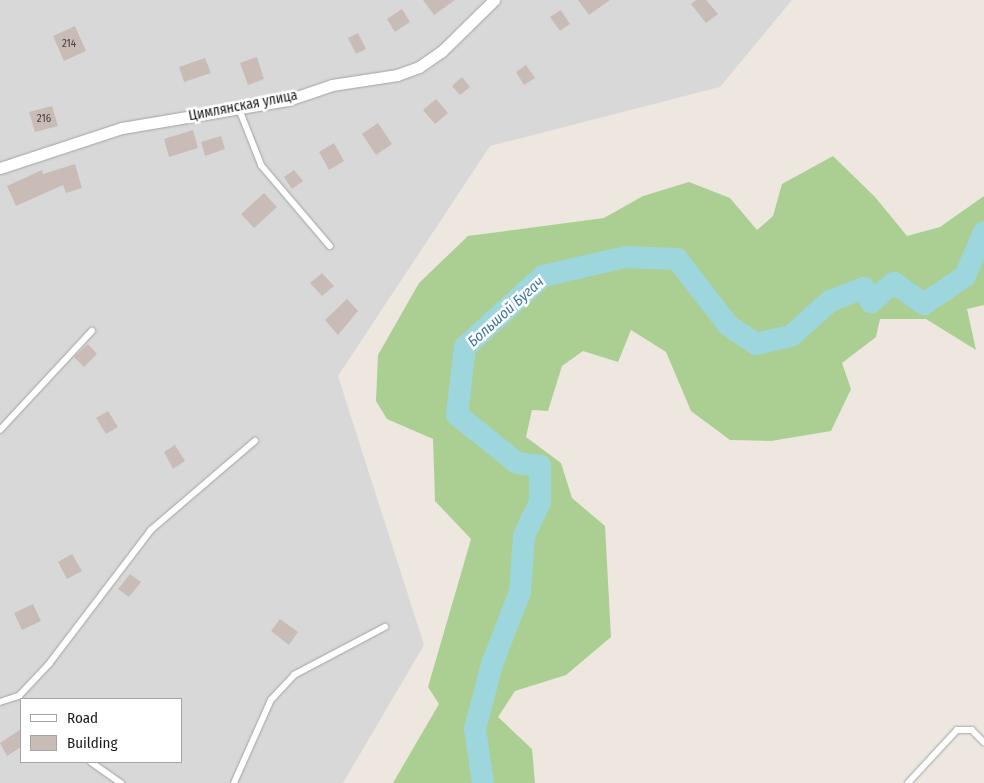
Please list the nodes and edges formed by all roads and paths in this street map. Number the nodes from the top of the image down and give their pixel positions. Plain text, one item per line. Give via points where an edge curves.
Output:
1 (494, 0) edge
2 (240, 108) junction
3 (0, 168) edge
4 (330, 246) dead end
5 (92, 331) dead end
6 (0, 430) edge
7 (255, 442) dead end
8 (386, 627) dead end
9 (20, 698) edge
10 (21, 698) edge
11 (0, 702) edge
12 (984, 742) edge
13 (92, 763) edge
14 (121, 783) edge
15 (234, 783) edge
16 (908, 783) edge

1 - 2 street, Цимлянская улица via 442,51 419,67 397,75 332,85 288,100
2 - 3 street, Цимлянская улица via 122,128
2 - 4 lane via 262,166
5 - 6 lane
7 - 10 lane via 151,530
8 - 15 lane via 294,675 271,700
9 - 11 lane
12 - 16 lane via 972,730 957,730
13 - 14 lane

